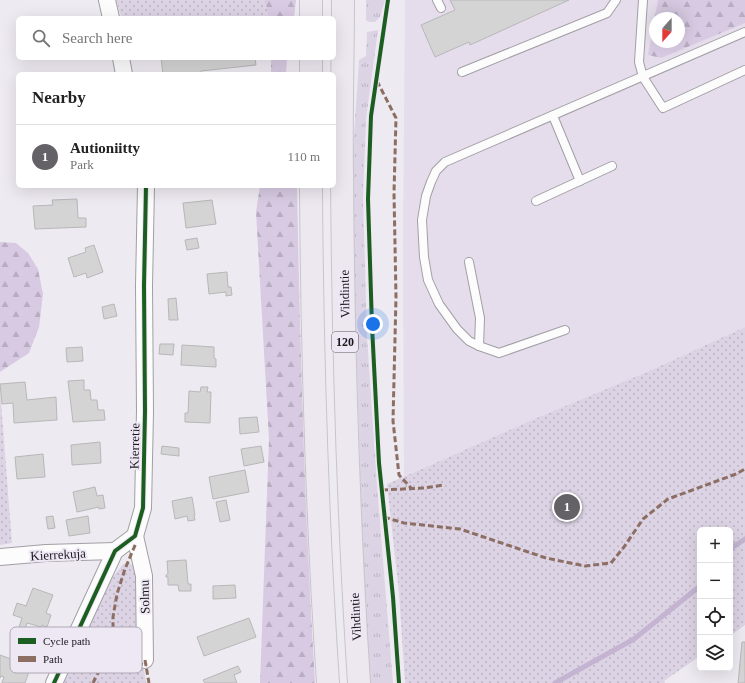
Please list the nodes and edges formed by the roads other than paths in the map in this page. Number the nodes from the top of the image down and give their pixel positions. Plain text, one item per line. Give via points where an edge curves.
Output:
1 (107, 0) edge
2 (312, 0) edge
3 (343, 0) edge
4 (437, 0) edge
5 (616, 0) edge
6 (643, 0) edge
7 (441, 8) dead end
8 (111, 16) edge
9 (311, 16) edge
10 (745, 32) edge
11 (121, 60) edge
12 (311, 60) edge
13 (745, 70) edge
14 (124, 72) edge
15 (311, 72) edge
16 (462, 72) dead end
17 (643, 76) junction
18 (553, 116) junction
19 (612, 166) dead end
20 (580, 181) junction
21 (146, 188) edge
22 (311, 188) edge
23 (536, 201) dead end
24 (469, 262) dead end
25 (566, 330) dead end
26 (479, 346) junction
27 (135, 536) junction
28 (115, 551) junction
29 (0, 557) edge
30 (80, 627) edge
31 (145, 660) dead end
32 (59, 673) edge
33 (54, 683) edge
34 (328, 683) edge
35 (360, 683) edge

1 - 8 street
2 - 9 main road
3 - 35 main road, Vihdintie / 120 via 344,310 348,470
4 - 7 lane
5 - 16 lane via 607,13
6 - 17 lane via 639,62
10 - 17 lane
11 - 14 street
12 - 15 main road
13 - 17 lane via 663,108
17 - 18 lane
18 - 20 lane
18 - 26 lane via 445,162 436,171 426,196 422,220 428,280 439,304 457,329
19 - 20 lane
20 - 23 lane
21 - 27 street, Kierretie via 143,508
22 - 34 main road, 120 via 316,464
24 - 26 lane via 480,318
25 - 26 lane via 499,353
27 - 28 street
27 - 31 street, Solmu via 144,576
28 - 29 street, Kierrekuja
28 - 30 street
32 - 33 street

